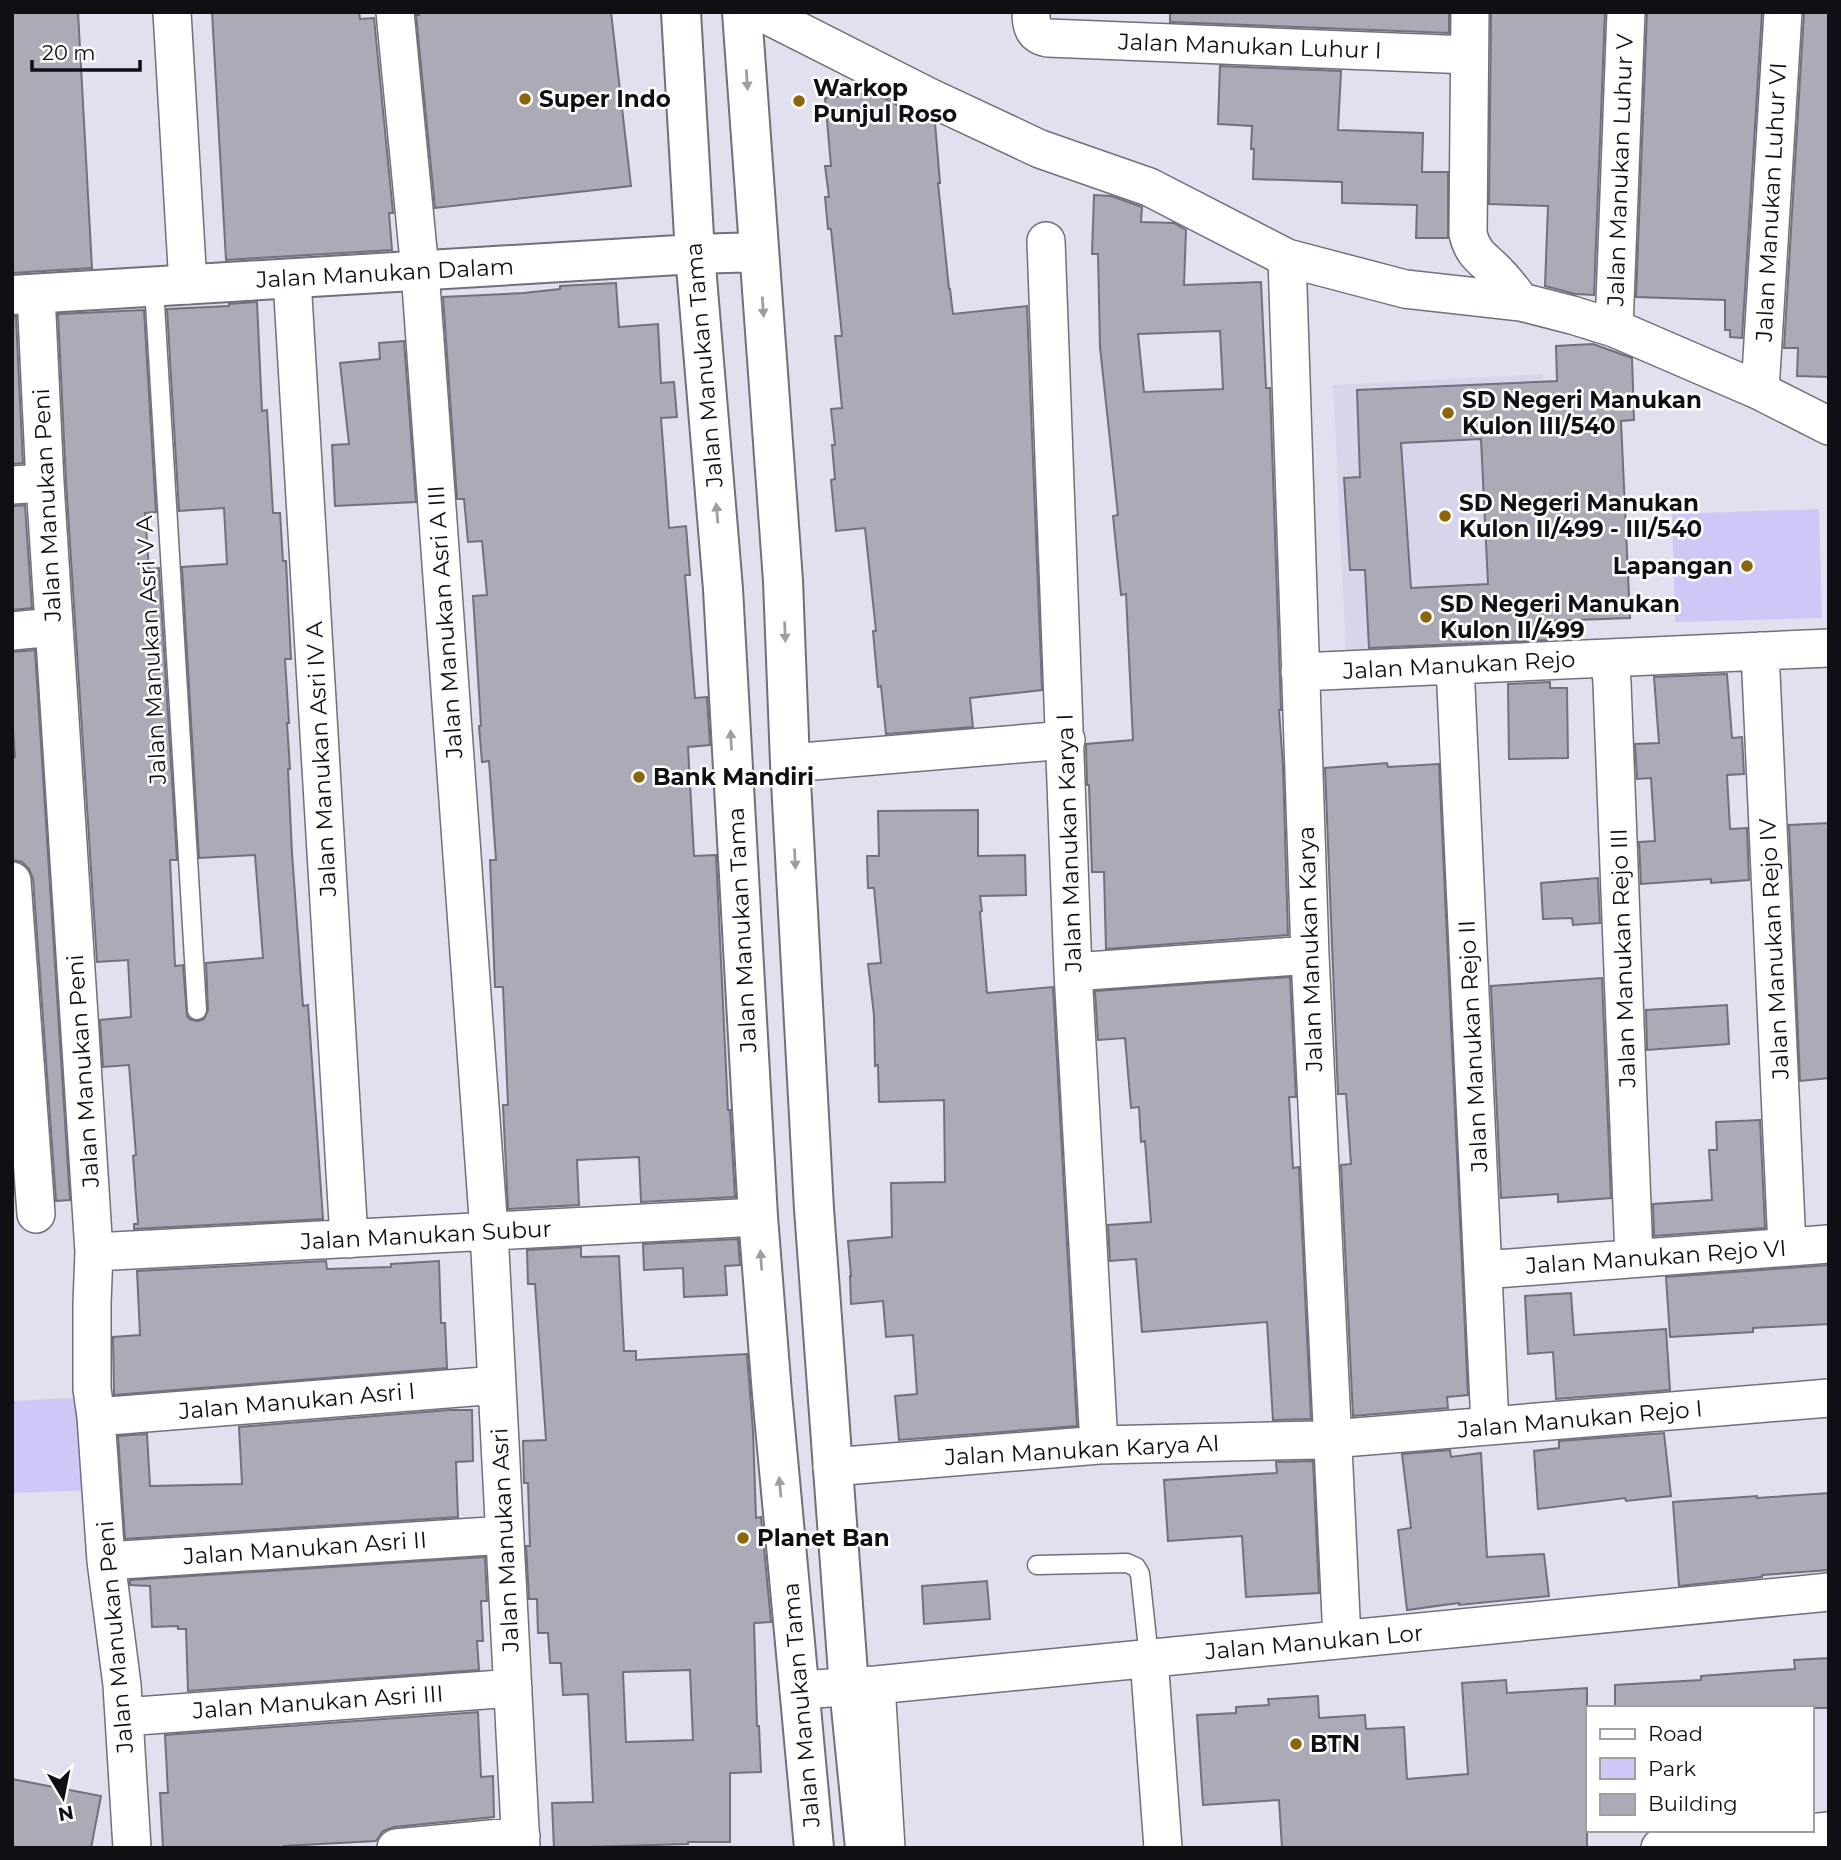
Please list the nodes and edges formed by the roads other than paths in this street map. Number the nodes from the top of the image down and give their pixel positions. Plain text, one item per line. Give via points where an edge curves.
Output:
1 (172, 12) edge
2 (395, 12) edge
3 (681, 12) edge
4 (742, 12) edge
5 (761, 12) edge
6 (1470, 12) edge
7 (1626, 12) edge
8 (1783, 12) edge
9 (1032, 21) edge
10 (1469, 55) junction
11 (1046, 241) dead end
12 (759, 252) junction
13 (695, 254) junction
14 (1287, 258) junction
15 (420, 271) junction
16 (292, 278) junction
17 (171, 286) junction
18 (24, 295) edge
19 (1521, 302) junction
20 (1614, 328) junction
21 (1760, 391) junction
22 (1829, 426) edge
23 (29, 484) edge
24 (783, 581) junction
25 (723, 589) junction
26 (54, 627) junction
27 (12, 631) edge
28 (1829, 648) edge
29 (1760, 651) junction
30 (1610, 658) junction
31 (1455, 665) junction
32 (1300, 672) junction
33 (1066, 740) junction
34 (790, 763) junction
35 (12, 881) edge
36 (1310, 955) junction
37 (1073, 972) junction
38 (197, 1010) dead end
39 (24, 1211) edge
40 (758, 1217) junction
41 (489, 1231) junction
42 (93, 1236) junction
43 (349, 1239) junction
44 (1829, 1244) edge
45 (1787, 1247) junction
46 (1634, 1258) junction
47 (1483, 1270) junction
48 (497, 1385) junction
49 (828, 1389) junction
50 (772, 1394) junction
51 (1829, 1398) edge
52 (96, 1417) junction
53 (1490, 1426) junction
54 (1332, 1438) junction
55 (1098, 1445) junction
56 (832, 1467) junction
57 (505, 1535) junction
58 (106, 1561) junction
59 (1037, 1565) dead end
60 (1829, 1592) edge
61 (1342, 1639) junction
62 (1149, 1658) junction
63 (862, 1686) junction
64 (513, 1688) junction
65 (799, 1690) junction
66 (124, 1717) junction
67 (1829, 1831) edge
68 (521, 1842) edge
69 (132, 1848) edge
70 (396, 1848) edge
71 (814, 1848) edge
72 (864, 1848) edge
73 (886, 1848) edge
74 (1163, 1848) edge
75 (1660, 1848) edge

1 - 17 street
2 - 15 street, Jalan Manukan Asri A III
3 - 13 street, Jalan Manukan Tama
4 -> 12 street
5 - 14 street via 1040,149 1149,187
6 - 10 street
7 - 20 street, Jalan Manukan Luhur V
8 - 21 street, Jalan Manukan Luhur VI
9 - 10 street, Jalan Manukan Luhur I via 1040,36 1048,38
10 - 19 street via 1470,245
11 - 33 street, Jalan Manukan Karya I
12 - 13 street, Jalan Manukan Dalam
12 -> 24 street
13 - 15 street, Jalan Manukan Dalam
25 -> 13 street, Jalan Manukan Tama
14 - 19 street via 1405,289
14 - 32 street, Jalan Manukan Karya
15 - 16 street, Jalan Manukan Dalam
15 - 41 street, Jalan Manukan Asri A III
16 - 17 street, Jalan Manukan Dalam
16 - 43 street, Jalan Manukan Asri IV A
17 - 18 street, Jalan Manukan Dalam
17 - 38 lane, Jalan Manukan Asri V A
18 - 23 street, Jalan Manukan Peni
19 - 20 street
20 - 21 street
21 - 22 street
23 - 26 street, Jalan Manukan Peni
24 - 25 street
24 -> 34 street
40 -> 25 street, Jalan Manukan Tama
26 - 27 street
26 - 42 street, Jalan Manukan Peni
28 - 29 street, Jalan Manukan Rejo
29 - 30 street, Jalan Manukan Rejo
29 - 45 street, Jalan Manukan Rejo IV
30 - 31 street, Jalan Manukan Rejo
30 - 46 street, Jalan Manukan Rejo III
31 - 32 street, Jalan Manukan Rejo
31 - 47 street, Jalan Manukan Rejo II
32 - 36 street, Jalan Manukan Karya
33 - 34 street
33 - 37 street, Jalan Manukan Karya I
34 -> 49 street
35 - 39 street
36 - 37 street
36 - 54 street, Jalan Manukan Karya
37 - 55 street, Jalan Manukan Karya I
39 - 42 street, Jalan Manukan Subur
40 - 41 street, Jalan Manukan Subur
50 -> 40 street, Jalan Manukan Tama
41 - 43 street, Jalan Manukan Subur
41 - 48 street, Jalan Manukan Asri
42 - 43 street, Jalan Manukan Subur
42 - 52 street, Jalan Manukan Peni via 91,1361
44 - 45 street, Jalan Manukan Rejo VI
45 - 46 street, Jalan Manukan Rejo VI
46 - 47 street, Jalan Manukan Rejo VI
47 - 53 street, Jalan Manukan Rejo II
48 - 52 street, Jalan Manukan Asri I
48 - 57 street, Jalan Manukan Asri
49 - 50 street
49 - 56 street
65 -> 50 street, Jalan Manukan Tama
51 - 53 street, Jalan Manukan Rejo I
52 - 58 street, Jalan Manukan Peni
53 - 54 street, Jalan Manukan Rejo I
54 - 55 street, Jalan Manukan Karya AI
54 - 61 street, Jalan Manukan Karya
55 - 56 street, Jalan Manukan Karya AI
56 - 63 street
57 - 58 street, Jalan Manukan Asri II
57 - 64 street, Jalan Manukan Asri
58 - 66 street, Jalan Manukan Peni
59 - 62 lane via 1127,1563 1136,1567
60 - 61 street, Jalan Manukan Lor
61 - 62 street, Jalan Manukan Lor
62 - 63 street, Jalan Manukan Lor
62 - 74 street
63 - 65 street, Jalan Manukan Lor
63 - 72 street
63 - 73 street
64 - 66 street, Jalan Manukan Asri III
64 - 68 street, Jalan Manukan Asri
65 - 71 street, Jalan Manukan Tama
66 - 69 street, Jalan Manukan Peni
67 - 75 street
68 - 70 street

